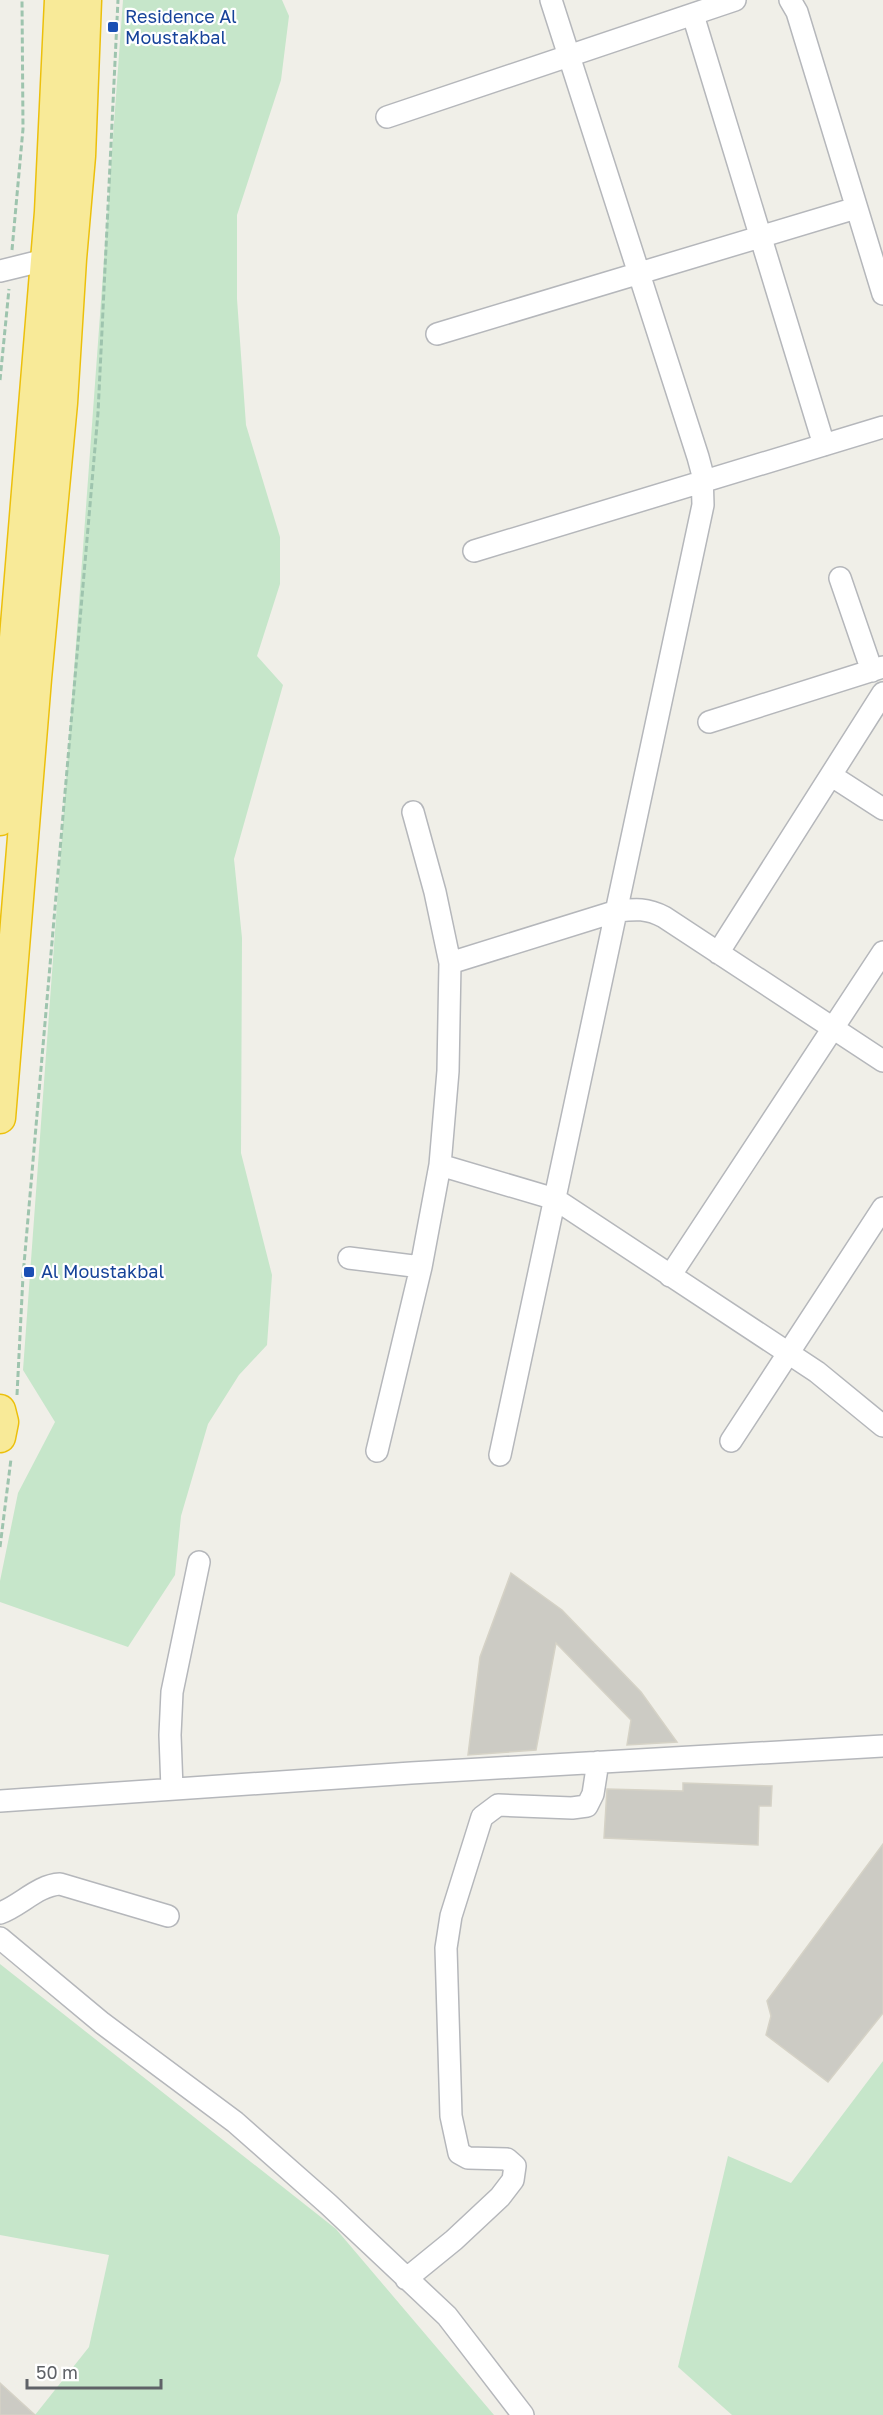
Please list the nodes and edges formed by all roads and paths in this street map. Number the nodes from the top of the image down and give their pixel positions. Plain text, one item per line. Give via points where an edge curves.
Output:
1 (22, 0) edge
2 (60, 0) edge
3 (87, 0) edge
4 (118, 0) edge
5 (551, 0) edge
6 (735, 0) edge
7 (790, 0) edge
8 (693, 15) junction
9 (571, 56) junction
10 (387, 117) dead end
11 (856, 208) junction
12 (760, 237) junction
13 (58, 259) junction
14 (5, 269) edge
15 (640, 273) junction
16 (883, 294) edge
17 (437, 334) dead end
18 (0, 380) edge
19 (883, 427) edge
20 (824, 445) junction
21 (703, 482) junction
22 (474, 551) dead end
23 (840, 578) dead end
24 (877, 669) edge
25 (883, 693) edge
26 (709, 722) dead end
27 (832, 776) junction
28 (883, 809) edge
29 (413, 812) dead end
30 (0, 820) edge
31 (617, 911) junction
32 (883, 952) edge
33 (718, 953) junction
34 (450, 963) junction
35 (833, 1028) junction
36 (883, 1060) edge
37 (0, 1118) edge
38 (440, 1165) junction
39 (555, 1199) junction
40 (882, 1213) edge
41 (349, 1258) dead end
42 (421, 1267) junction
43 (670, 1276) junction
44 (788, 1353) junction
45 (8, 1405) edge
46 (883, 1426) edge
47 (730, 1441) dead end
48 (6, 1447) edge
49 (377, 1451) dead end
50 (501, 1455) dead end
51 (0, 1547) edge
52 (199, 1562) dead end
53 (883, 1746) edge
54 (598, 1762) junction
55 (172, 1789) junction
56 (0, 1801) edge
57 (0, 1913) edge
58 (168, 1916) dead end
59 (0, 1938) edge
60 (406, 2279) junction
61 (523, 2415) edge

1 - 14 path via 23,129
2 - 13 highway via 50,212
3 - 13 highway via 80,156
4 - 45 path via 98,413 23,1276
5 - 9 street
6 - 8 street
7 - 11 street via 797,12
8 - 9 street
8 - 12 street
9 - 10 street
9 - 15 street
11 - 12 street
11 - 16 street
12 - 15 street
12 - 20 street
13 - 14 street
13 - 30 highway
13 - 37 highway via 62,403
14 - 18 path
15 - 17 street
15 - 21 street
19 - 20 street
20 - 21 street
21 - 22 street
21 - 31 street via 700,526
23 - 24 street
24 - 26 street
25 - 27 street
27 - 28 street
27 - 33 street
29 - 34 street
31 - 33 street via 652,911
31 - 34 street
31 - 39 street
32 - 35 street
33 - 35 street
34 - 38 street via 448,1071
35 - 36 street
35 - 43 street
38 - 39 street
38 - 42 street
39 - 43 street
39 - 50 street
40 - 44 street
41 - 42 street
42 - 49 street
43 - 44 street
44 - 46 street
44 - 47 street
45 - 48 highway via 3,1422
48 - 51 path
52 - 55 street via 172,1692
53 - 54 street
54 - 55 street
54 - 60 street via 587,1806 498,1805 482,1817 451,1916 446,1948 451,2116 459,2153 468,2158 507,2159 515,2166 513,2180 454,2240
55 - 56 street
57 - 58 street via 40,1890 60,1884
59 - 60 street via 85,2009 244,2129
60 - 61 street via 447,2316

